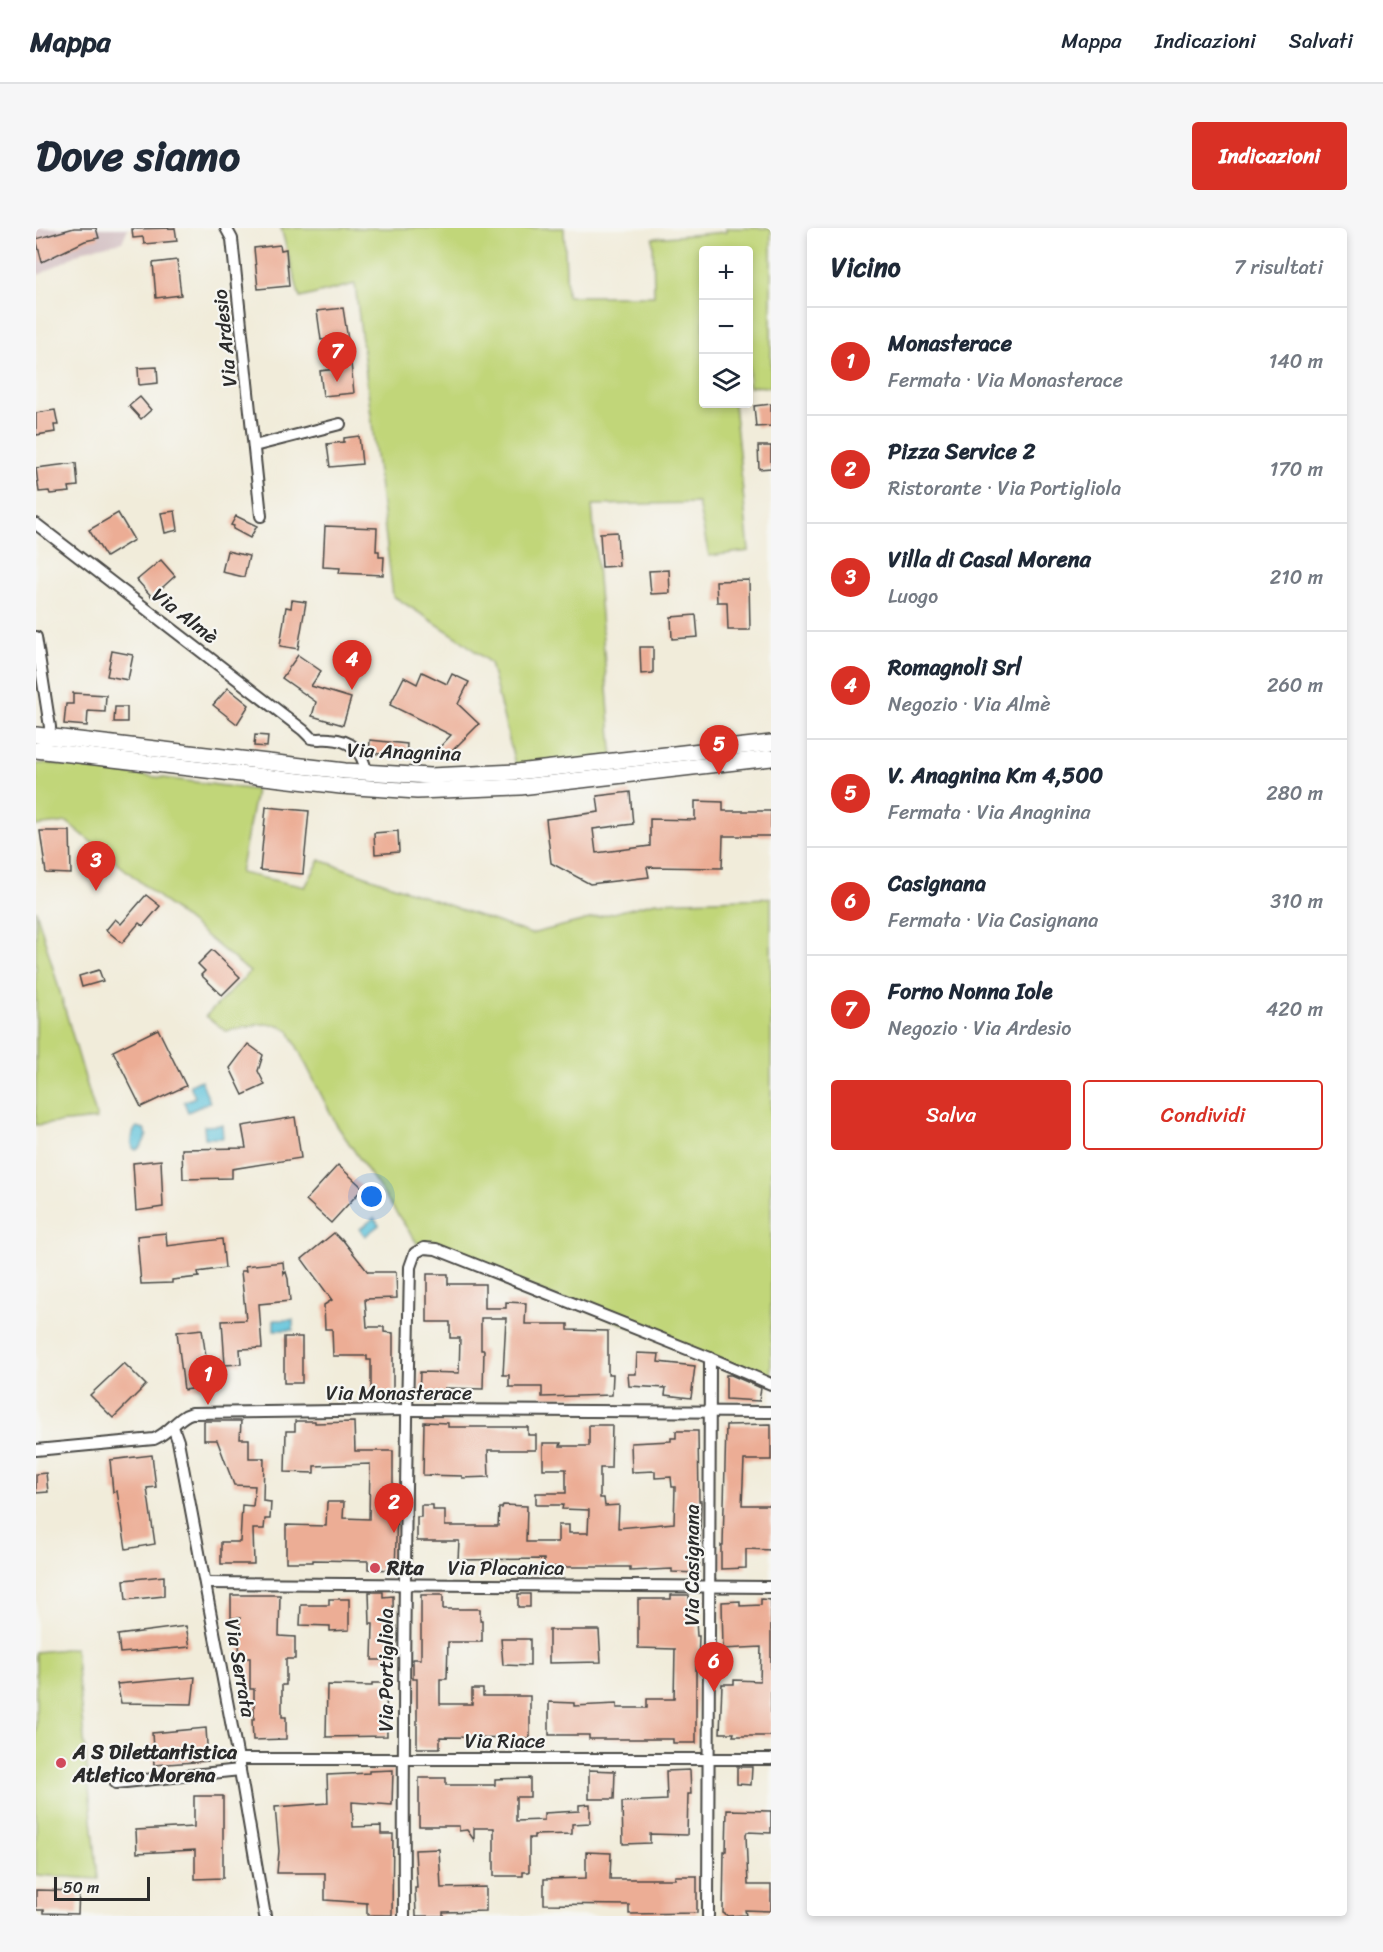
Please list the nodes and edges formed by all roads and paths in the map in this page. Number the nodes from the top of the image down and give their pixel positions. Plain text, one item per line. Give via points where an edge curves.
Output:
1 (226, 228) edge
2 (340, 424) dead end
3 (254, 446) junction
4 (261, 516) dead end
5 (36, 524) edge
6 (36, 637) edge
7 (43, 736) edge
8 (771, 743) edge
9 (36, 749) edge
10 (771, 758) edge
11 (366, 772) junction
12 (710, 1358) junction
13 (771, 1384) edge
14 (407, 1410) junction
15 (711, 1411) junction
16 (771, 1412) edge
17 (173, 1427) junction
18 (36, 1450) edge
19 (206, 1583) junction
20 (404, 1586) junction
21 (710, 1586) junction
22 (771, 1587) edge
23 (708, 1758) junction
24 (404, 1759) junction
25 (771, 1759) edge
26 (239, 1765) junction
27 (117, 1783) dead end
28 (265, 1916) edge
29 (404, 1916) edge
30 (708, 1916) edge

1 - 3 street, Via Ardesio via 232,240
2 - 3 street
3 - 4 street, Via Ardesio
5 - 11 street, Via Almè via 310,738 332,739 354,747 363,756
6 - 7 street via 50,727
7 - 9 street
7 - 11 main road, Via Anagnina
8 - 11 main road, Via Anagnina via 510,773 430,776
9 - 10 main road, Via Anagnina via 341,786 417,791 520,787
12 - 13 street
12 - 14 street, Via Portigliola via 436,1249 421,1249 413,1256 410,1267
12 - 15 street, Via Casignana
14 - 15 street, Via Monasterace
14 - 17 street, Via Monasterace via 192,1413
14 - 20 street, Via Portigliola
15 - 16 street, Via Monasterace
15 - 21 street, Via Casignana
17 - 18 street, Via Monasterace via 150,1439
17 - 19 street, Via Serrata
19 - 20 street, Via Placanica
19 - 26 street, Via Serrata
20 - 21 street, Via Placanica
20 - 24 street, Via Portigliola
21 - 22 street, Via Placanica
21 - 23 street, Via Casignana
23 - 24 street, Via Riace
23 - 25 street, Via Riace
23 - 30 street, Via Casignana
24 - 26 street, Via Riace
24 - 29 street, Via Portigliola
26 - 27 street, Via Riace
26 - 28 street, Via Serrata

